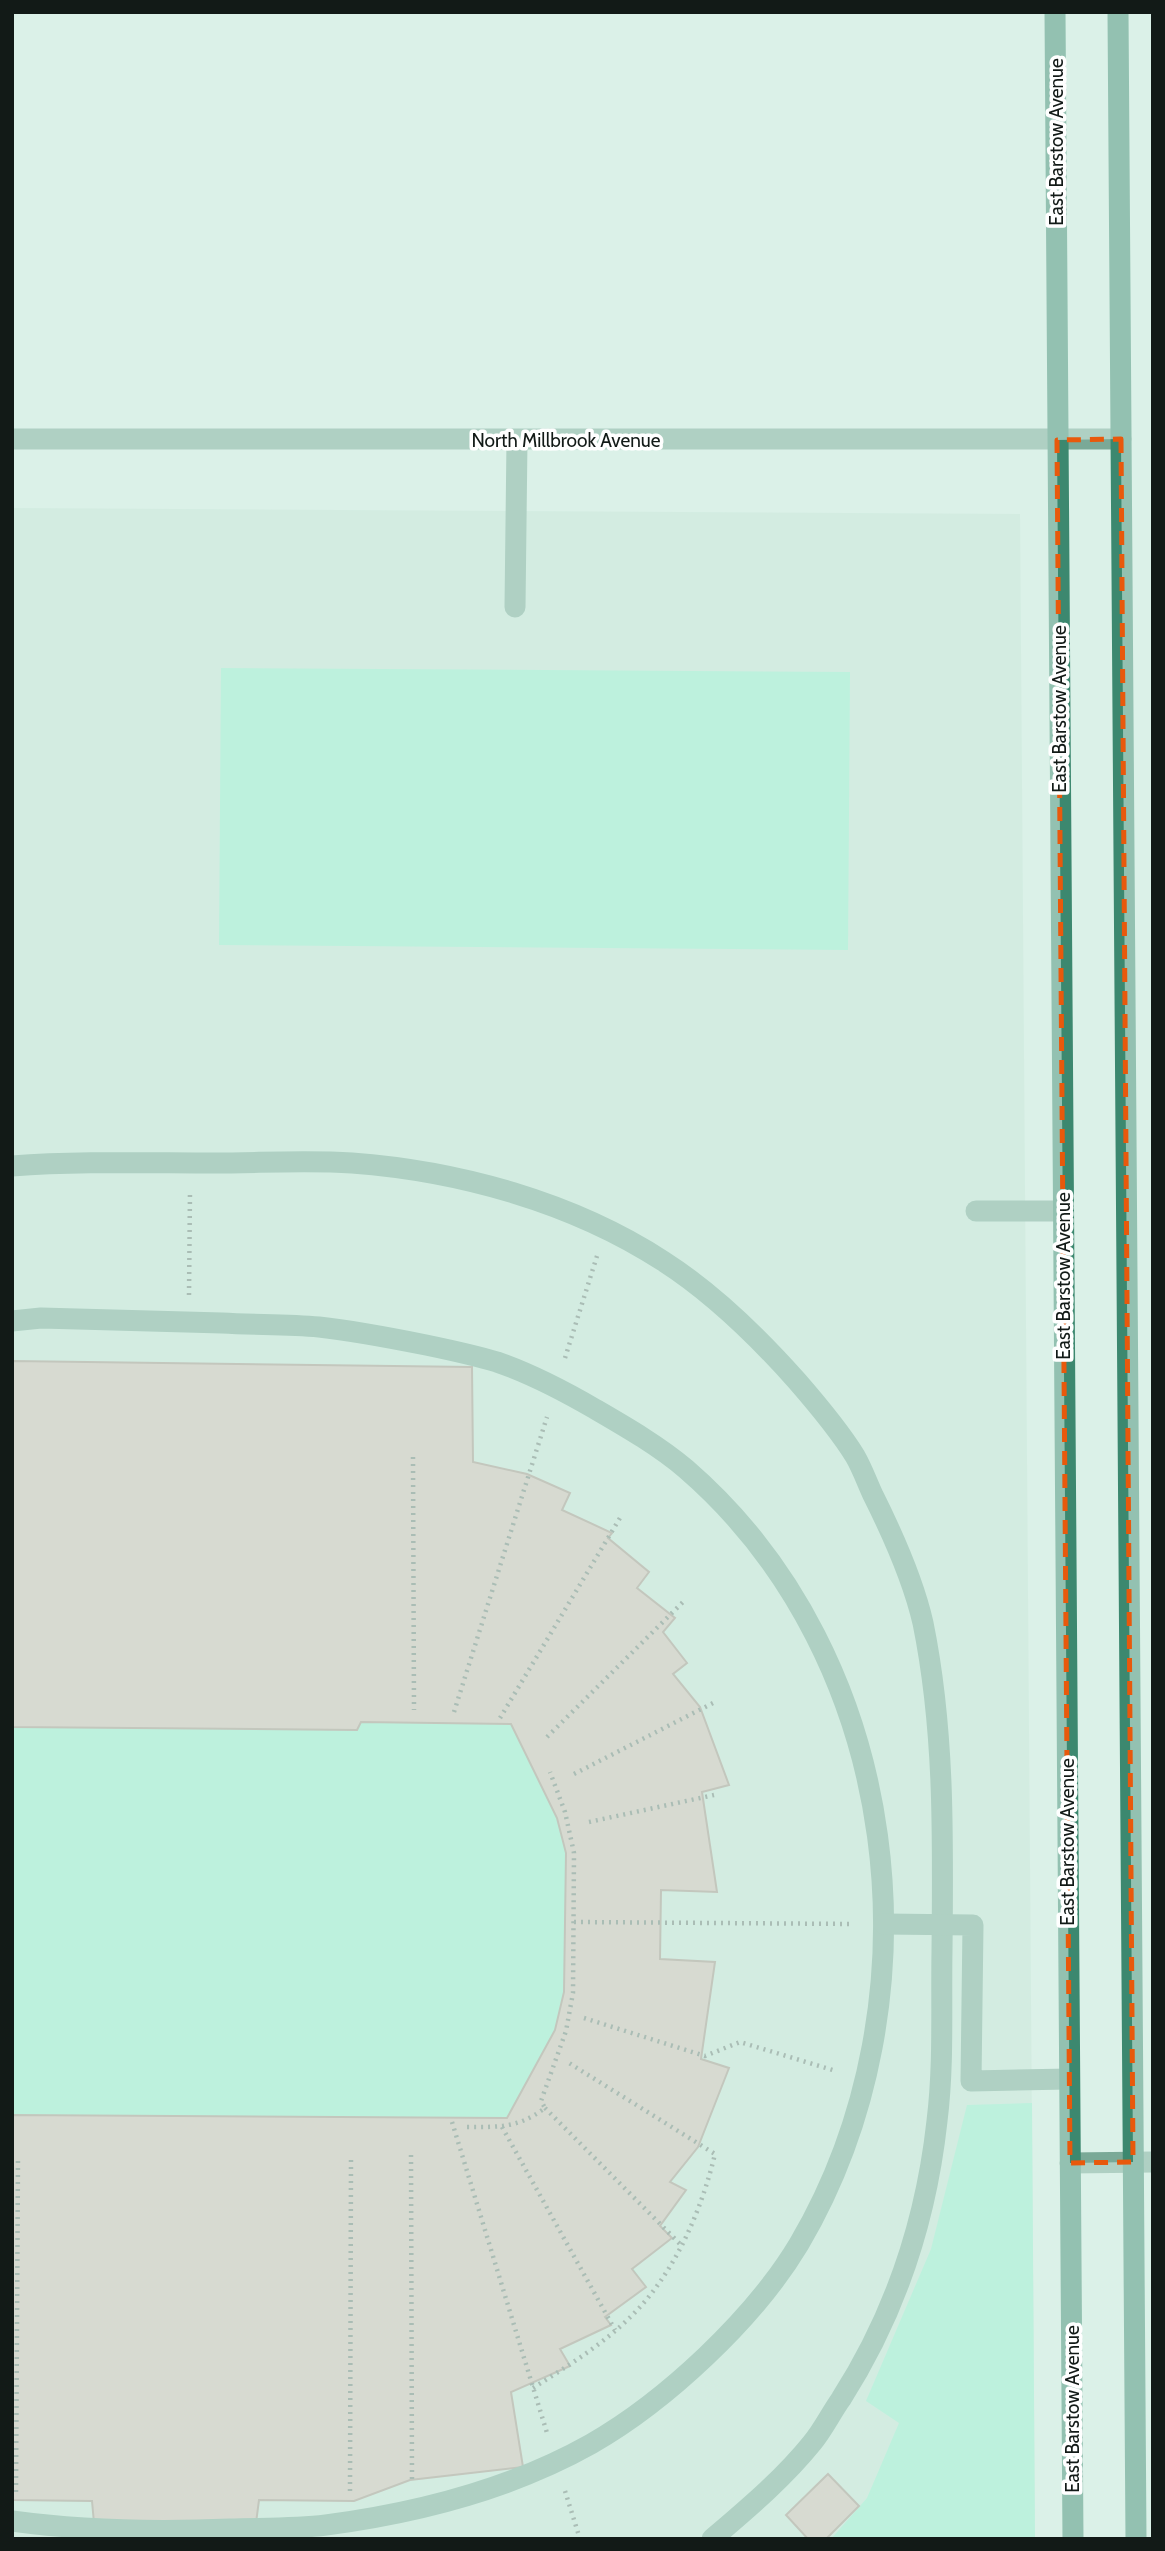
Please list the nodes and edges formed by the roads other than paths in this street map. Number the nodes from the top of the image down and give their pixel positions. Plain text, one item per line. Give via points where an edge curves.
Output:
1 (1055, 12) edge
2 (1118, 12) edge
3 (12, 439) edge
4 (1121, 439) junction
5 (517, 440) junction
6 (1057, 440) junction
7 (515, 607) dead end
8 (12, 1166) edge
9 (976, 1210) dead end
10 (1062, 1210) junction
11 (12, 1321) edge
12 (884, 1924) junction
13 (942, 1924) junction
14 (1069, 2079) junction
15 (1143, 2162) edge
16 (1070, 2163) junction
17 (14, 2521) edge
18 (712, 2539) edge
19 (1073, 2539) edge
20 (1136, 2539) edge

1 - 6 main road, East Barstow Avenue
2 - 4 main road
3 - 5 street, North Millbrook Avenue
4 - 6 street, North Millbrook Avenue
4 - 15 main road
5 - 6 street, North Millbrook Avenue
5 - 7 street
6 - 10 main road, East Barstow Avenue
8 - 13 street via 348,1163 487,1184 606,1229 663,1261 715,1299 813,1399 855,1456 887,1524 922,1619 940,1743
9 - 10 street
10 - 14 main road, East Barstow Avenue
11 - 12 street via 188,1322 358,1332 497,1362 556,1387 625,1426 684,1467 736,1518 804,1612 834,1673 872,1796
12 - 13 street
12 - 17 street via 879,1995 865,2079 852,2128 827,2189 797,2247 763,2295 725,2337 634,2416 555,2462 496,2486 350,2521 182,2531
13 - 14 street via 973,1926 971,2081
13 - 18 street via 938,2119 925,2199 901,2284 864,2363 813,2442 759,2499
14 - 16 main road, East Barstow Avenue
15 - 16 street
15 - 20 main road
16 - 19 main road, East Barstow Avenue

